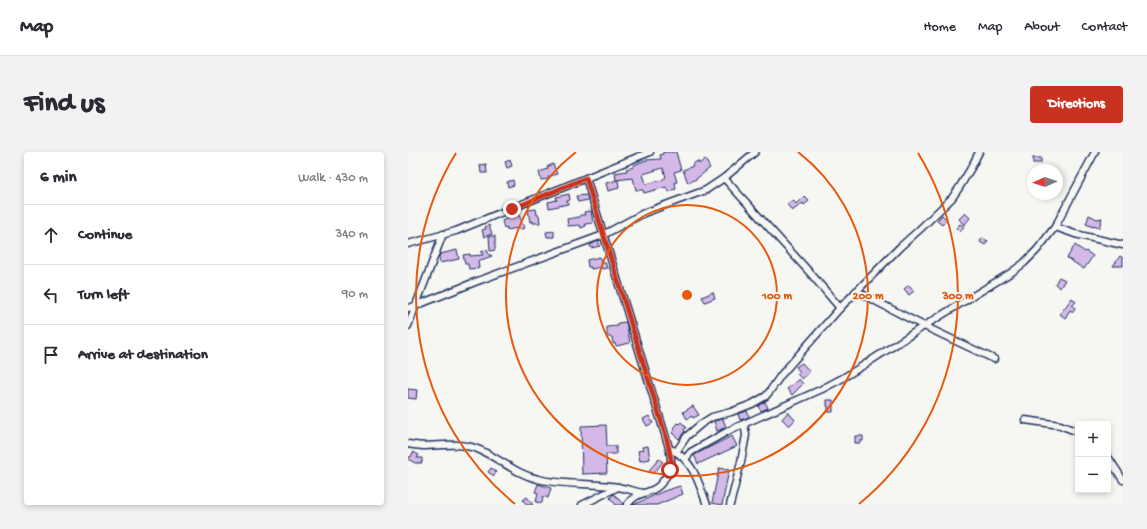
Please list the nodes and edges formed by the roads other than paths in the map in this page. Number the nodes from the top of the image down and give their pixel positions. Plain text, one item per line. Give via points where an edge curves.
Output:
1 (650, 152) edge
2 (755, 152) edge
3 (979, 152) edge
4 (1095, 152) edge
5 (586, 178) junction
6 (724, 178) junction
7 (1054, 227) junction
8 (443, 234) junction
9 (603, 235) junction
10 (408, 244) edge
11 (1123, 245) edge
12 (856, 291) junction
13 (415, 306) junction
14 (408, 308) edge
15 (840, 308) junction
16 (408, 326) edge
17 (924, 326) junction
18 (994, 359) dead end
19 (1026, 420) dead end
20 (744, 424) junction
21 (1075, 431) edge
22 (408, 444) edge
23 (669, 447) junction
24 (676, 452) junction
25 (685, 459) junction
26 (1111, 462) edge
27 (1123, 480) edge
28 (618, 487) junction
29 (644, 493) junction
30 (582, 505) edge
31 (627, 505) edge
32 (707, 505) edge
33 (730, 505) edge

1 - 5 street
2 - 6 street
3 - 12 street via 952,198
4 - 7 street
5 - 8 street
5 - 9 street
6 - 9 street via 706,190 644,213
6 - 15 street
7 - 11 street
7 - 17 street via 1024,263
8 - 10 street
8 - 13 street
9 - 13 street
9 - 23 street
12 - 15 street
12 - 17 street
13 - 14 street
13 - 16 street
15 - 24 street via 781,375 766,396 752,404 712,417 687,436
17 - 18 street
17 - 20 street via 841,379
19 - 21 street via 1060,425
20 - 25 street via 702,445
20 - 33 street via 746,435
22 - 28 street via 466,446 493,456 525,475 537,479
23 - 24 street
23 - 29 street via 672,464 670,470 660,485
24 - 25 street
25 - 32 street via 690,464
26 - 27 street
28 - 29 street
28 - 30 street
29 - 31 street via 634,497

